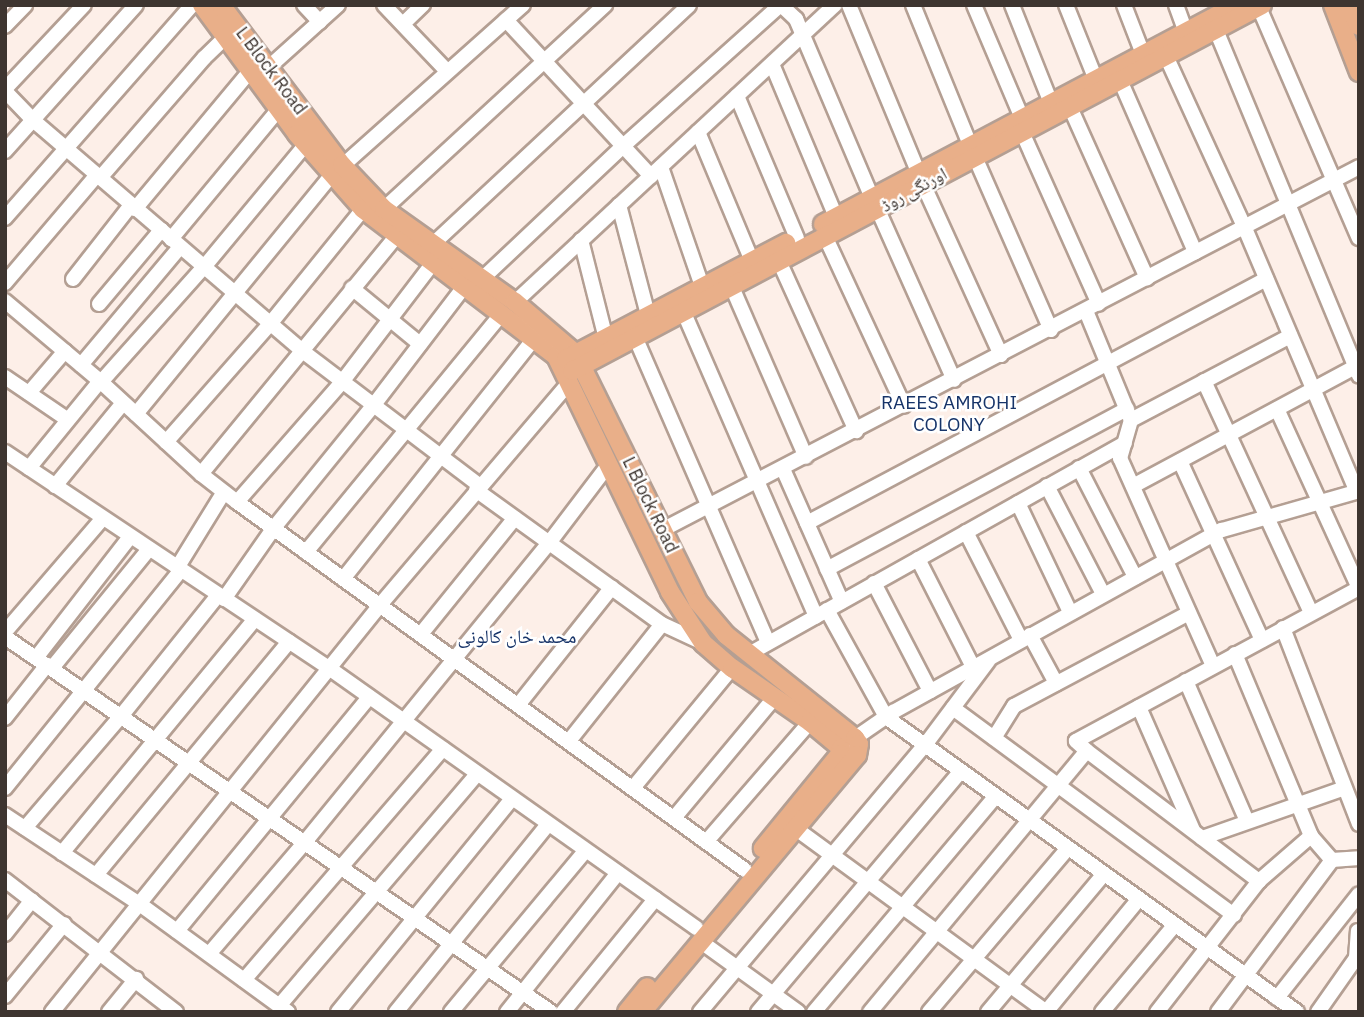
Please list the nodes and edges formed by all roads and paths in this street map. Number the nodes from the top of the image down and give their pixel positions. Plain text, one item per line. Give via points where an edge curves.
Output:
1 (24, 5) edge
2 (84, 5) edge
3 (136, 5) edge
4 (192, 5) edge
5 (202, 5) edge
6 (221, 5) edge
7 (304, 5) edge
8 (338, 5) edge
9 (384, 5) edge
10 (423, 5) edge
11 (523, 5) edge
12 (605, 5) edge
13 (689, 5) edge
14 (781, 5) edge
15 (835, 5) edge
16 (849, 5) edge
17 (913, 5) edge
18 (974, 5) edge
19 (1012, 5) edge
20 (1066, 5) edge
21 (1124, 5) edge
22 (1176, 5) edge
23 (1333, 5) edge
24 (1349, 5) edge
25 (1232, 6) edge
26 (1260, 6) edge
27 (506, 20) junction
28 (320, 22) junction
29 (402, 24) junction
30 (5, 26) edge
31 (1359, 26) edge
32 (1216, 30) junction
33 (1186, 32) junction
34 (803, 35) junction
35 (226, 37) junction
36 (1143, 54) junction
37 (1166, 56) junction
38 (544, 61) junction
39 (772, 64) junction
40 (259, 69) junction
41 (446, 70) junction
42 (1359, 72) edge
43 (1096, 80) junction
44 (1120, 80) junction
45 (5, 90) edge
46 (737, 96) junction
47 (5, 103) edge
48 (1051, 103) junction
49 (583, 104) junction
50 (1070, 107) junction
51 (22, 109) junction
52 (279, 109) junction
53 (33, 120) junction
54 (1022, 125) junction
55 (698, 132) junction
56 (306, 144) junction
57 (622, 147) junction
58 (66, 148) junction
59 (5, 151) edge
60 (973, 151) junction
61 (1359, 167) edge
62 (336, 171) junction
63 (656, 172) junction
64 (98, 177) junction
65 (921, 179) junction
66 (1334, 180) junction
67 (1287, 203) junction
68 (875, 204) junction
69 (619, 205) junction
70 (133, 207) junction
71 (363, 209) junction
72 (384, 209) junction
73 (836, 217) junction
74 (5, 218) edge
75 (1244, 226) junction
76 (397, 235) junction
77 (825, 236) junction
78 (797, 238) junction
79 (1359, 238) edge
80 (171, 239) junction
81 (581, 240) junction
82 (433, 244) junction
83 (1195, 252) junction
84 (752, 261) junction
85 (779, 261) junction
86 (433, 263) junction
87 (204, 267) junction
88 (1147, 278) junction
89 (73, 279) dead end
90 (482, 279) junction
91 (1266, 279) junction
92 (729, 280) junction
93 (5, 284) edge
94 (702, 286) junction
95 (464, 287) junction
96 (352, 288) junction
97 (236, 294) junction
98 (5, 301) edge
99 (515, 302) junction
100 (99, 304) dead end
101 (1092, 308) junction
102 (684, 313) junction
103 (501, 315) junction
104 (648, 315) junction
105 (389, 319) junction
106 (270, 324) junction
107 (1051, 330) junction
108 (1290, 335) junction
109 (535, 338) junction
110 (635, 339) junction
111 (420, 344) junction
112 (608, 345) junction
113 (301, 350) junction
114 (65, 351) junction
115 (1001, 355) junction
116 (1107, 363) junction
117 (81, 365) junction
118 (571, 368) junction
119 (1358, 369) edge
120 (5, 377) edge
121 (954, 380) junction
122 (101, 382) junction
123 (342, 382) junction
124 (1204, 382) junction
125 (1312, 390) junction
126 (29, 393) junction
127 (123, 403) junction
128 (373, 406) junction
129 (904, 406) junction
130 (1277, 409) junction
131 (136, 414) junction
132 (1129, 415) junction
133 (68, 420) junction
134 (405, 431) junction
135 (856, 431) junction
136 (1229, 435) junction
137 (166, 442) junction
138 (1125, 443) junction
139 (440, 457) junction
140 (806, 457) junction
141 (8, 460) edge
142 (1181, 461) junction
143 (609, 464) junction
144 (29, 468) junction
145 (1079, 468) junction
146 (783, 469) junction
147 (201, 474) junction
148 (757, 482) junction
149 (55, 486) junction
150 (1047, 486) junction
151 (1133, 486) junction
152 (478, 488) junction
153 (1358, 491) edge
154 (224, 492) junction
155 (237, 502) junction
156 (1320, 502) junction
157 (1018, 503) junction
158 (709, 507) junction
159 (1266, 516) junction
160 (103, 518) junction
161 (515, 518) junction
162 (807, 523) junction
163 (273, 528) junction
164 (662, 530) junction
165 (966, 532) junction
166 (1214, 535) junction
167 (130, 537) junction
168 (549, 542) junction
169 (149, 550) junction
170 (306, 552) junction
171 (918, 559) junction
172 (1165, 561) junction
173 (179, 569) junction
174 (827, 569) junction
175 (1135, 577) junction
176 (343, 579) junction
177 (874, 583) junction
178 (612, 587) junction
179 (1359, 588) edge
180 (1103, 594) junction
181 (221, 597) junction
182 (842, 602) junction
183 (380, 605) junction
184 (1070, 612) junction
185 (821, 613) junction
186 (1189, 613) junction
187 (1311, 613) junction
188 (255, 619) junction
189 (662, 624) junction
190 (1283, 628) junction
191 (421, 634) junction
192 (1025, 637) junction
193 (7, 640) edge
194 (1262, 640) junction
195 (289, 642) junction
196 (704, 643) junction
197 (768, 643) junction
198 (749, 654) junction
199 (1235, 654) junction
200 (991, 656) junction
201 (455, 657) junction
202 (45, 664) junction
203 (1213, 666) junction
204 (973, 667) junction
205 (329, 668) junction
206 (732, 668) junction
207 (1185, 681) junction
208 (1056, 683) junction
209 (84, 690) junction
210 (930, 691) junction
211 (369, 697) junction
212 (775, 698) junction
213 (519, 704) junction
214 (1139, 706) junction
215 (953, 708) junction
216 (122, 715) junction
217 (886, 717) junction
218 (5, 718) edge
219 (404, 720) junction
220 (810, 722) junction
221 (155, 738) junction
222 (994, 738) junction
223 (569, 741) junction
224 (848, 743) junction
225 (925, 746) junction
226 (443, 749) junction
227 (1087, 751) junction
228 (190, 764) junction
229 (961, 771) junction
230 (477, 774) junction
231 (1059, 785) junction
232 (633, 788) junction
233 (1345, 788) junction
234 (5, 789) edge
235 (231, 792) junction
236 (995, 797) junction
237 (512, 799) junction
238 (1297, 803) junction
239 (5, 815) edge
240 (270, 818) junction
241 (674, 818) junction
242 (1029, 821) junction
243 (1247, 821) junction
244 (548, 824) junction
245 (1359, 824) edge
246 (25, 828) junction
247 (795, 828) junction
248 (1198, 834) junction
249 (1311, 836) junction
250 (304, 842) junction
251 (706, 842) junction
252 (1067, 849) junction
253 (585, 851) junction
254 (62, 853) junction
255 (833, 855) junction
256 (1359, 858) edge
257 (1332, 860) junction
258 (340, 867) junction
259 (745, 870) junction
260 (618, 873) junction
261 (96, 875) junction
262 (1103, 875) junction
263 (5, 880) edge
264 (1259, 881) junction
265 (870, 882) junction
266 (375, 892) junction
267 (1359, 894) edge
268 (655, 899) junction
269 (32, 900) junction
270 (1138, 900) junction
271 (141, 905) junction
272 (904, 906) junction
273 (1234, 915) junction
274 (415, 919) junction
275 (64, 924) junction
276 (1174, 926) junction
277 (177, 931) junction
278 (939, 931) junction
279 (1358, 931) edge
280 (5, 934) edge
281 (698, 934) junction
282 (450, 943) junction
283 (1207, 949) junction
284 (101, 952) junction
285 (1358, 952) edge
286 (209, 954) junction
287 (976, 957) junction
288 (737, 967) junction
289 (487, 968) junction
290 (1245, 977) junction
291 (136, 979) junction
292 (244, 980) junction
293 (1011, 985) junction
294 (523, 993) junction
295 (774, 994) junction
296 (5, 996) edge
297 (1277, 1004) edge
298 (283, 1009) edge
299 (172, 1010) edge
300 (52, 1012) edge
301 (109, 1012) edge
302 (338, 1012) edge
303 (396, 1012) edge
304 (451, 1012) edge
305 (507, 1012) edge
306 (551, 1012) edge
307 (563, 1012) edge
308 (626, 1012) edge
309 (642, 1012) edge
310 (700, 1012) edge
311 (758, 1012) edge
312 (798, 1012) edge
313 (814, 1012) edge
314 (870, 1012) edge
315 (929, 1012) edge
316 (988, 1012) edge
317 (1046, 1012) edge
318 (1102, 1012) edge
319 (1157, 1012) edge
320 (1218, 1012) edge
321 (1297, 1012) edge
322 (1318, 1012) edge

1 - 30 street
2 - 45 street
3 - 53 street
4 - 58 street
5 - 35 main road, L Block Road
6 - 40 main road, L Block Road
7 - 28 street
8 - 28 street
9 - 29 street
10 - 29 street
11 - 27 street
12 - 38 street
13 - 49 street
14 - 34 street via 796,19
14 - 57 street
15 - 34 street
16 - 65 street
17 - 60 street
18 - 54 street
19 - 48 street
20 - 43 street
21 - 36 street
22 - 33 street
23 - 42 main road
24 - 31 main road
25 - 33 main road, اورنگی روڈ
26 - 32 main road, اورنگی روڈ
26 - 66 street
27 - 38 street
27 - 41 street
28 - 40 street
29 - 41 street
32 - 37 main road, اورنگی روڈ
32 - 67 street
33 - 36 main road, اورنگی روڈ
34 - 39 street
34 - 68 street
35 - 40 main road, L Block Road
35 - 64 street
36 - 43 main road, اورنگی روڈ
37 - 44 main road, اورنگی روڈ
37 - 75 street
38 - 49 street
38 - 72 street
39 - 46 street
39 - 73 street
40 - 52 main road, L Block Road
40 - 62 main road, L Block Road
40 - 70 street
41 - 62 street
43 - 48 main road, اورنگی روڈ
44 - 50 main road, اورنگی روڈ
44 - 83 street
45 - 51 street
46 - 55 street
46 - 78 street
47 - 51 street
48 - 54 main road, اورنگی روڈ
49 - 57 street
49 - 82 street
50 - 54 main road, اورنگی روڈ
50 - 88 street
51 - 53 street
52 - 56 main road, L Block Road
52 - 80 street
53 - 58 street
53 - 59 street
54 - 60 main road, اورنگی روڈ
54 - 101 street
55 - 63 street
55 - 84 street
56 - 62 main road, L Block Road
56 - 87 street
57 - 63 street
57 - 90 street
58 - 64 street
58 - 74 street
60 - 65 main road, اورنگی روڈ
60 - 107 street
61 - 66 street
62 - 71 main road, L Block Road
62 - 72 main road, L Block Road
62 - 97 street
63 - 69 street
63 - 94 street
64 - 70 street
64 - 93 street
65 - 68 main road, اورنگی روڈ
65 - 115 street
66 - 67 street
66 - 79 street
67 - 75 street
67 - 119 street
68 - 73 main road, اورنگی روڈ
68 - 77 main road, اورنگی روڈ
68 - 121 street
69 - 81 street
69 - 104 street
70 - 80 street
70 - 89 street
71 - 76 main road, L Block Road
71 - 106 street
72 - 82 main road, L Block Road
73 - 78 main road, اورنگی روڈ
75 - 83 street
75 - 91 street
76 - 86 main road, L Block Road
76 - 96 street
77 - 85 main road, اورنگی روڈ
77 - 129 street
78 - 84 main road, اورنگی روڈ
80 - 87 street
80 - 100 street
80 - 117 street
81 - 99 street
81 - 112 street
82 - 90 main road, L Block Road
83 - 88 street
84 - 92 main road, اورنگی روڈ
85 - 92 main road, اورنگی روڈ
85 - 135 street
86 - 95 main road, L Block Road
86 - 105 street
87 - 97 street
87 - 122 street
88 - 101 street
90 - 99 main road, L Block Road
91 - 108 street
91 - 116 street
92 - 94 main road, اورنگی روڈ
92 - 102 main road, اورنگی روڈ
92 - 140 street
94 - 104 main road, اورنگی روڈ
95 - 103 main road, L Block Road
95 - 111 street
96 - 105 street
96 - 113 street
97 - 106 street
97 - 131 street
98 - 114 street
99 - 118 main road, L Block Road
101 - 107 street
101 - 116 street
102 - 110 main road, اورنگی روڈ
102 - 148 street
103 - 109 main road, L Block Road
103 - 134 street
104 - 112 main road, اورنگی روڈ
105 - 111 street
105 - 123 street
106 - 113 street
106 - 137 street
107 - 115 street
108 - 124 street
108 - 125 street
109 - 118 main road, L Block Road
109 - 139 street
110 - 112 main road, اورنگی روڈ
110 - 158 street
111 - 128 street
112 - 118 main road, اورنگی روڈ
113 - 123 street
113 - 147 street
114 - 117 street
114 - 126 street
115 - 121 street
116 - 132 street
116 - 162 street
117 - 122 street
118 - 143 main road, L Block Road
118 - 152 street
118 - 164 main road, L Block Road
119 - 125 street
120 - 126 street
121 - 129 street
122 - 127 street
122 - 133 street
123 - 128 street
123 - 155 street
124 - 132 street
124 - 136 street
125 - 130 street
125 - 153 street
126 - 133 street
127 - 131 street
127 - 149 street
128 - 134 street
128 - 163 street
129 - 135 street
130 - 136 street
130 - 156 street
131 - 137 street
132 - 138 street
132 - 174 street
133 - 144 street
134 - 139 street
134 - 170 street
135 - 140 street
136 - 142 street
136 - 159 street
137 - 147 street
138 - 145 street
138 - 151 street via 1120,458
139 - 152 street
139 - 176 street
140 - 146 street
141 - 144 street
142 - 151 street
142 - 166 street
143 - 168 street
143 - 196 main road, L Block Road via 670,592
144 - 149 street
145 - 150 street
145 - 175 street
146 - 148 street
146 - 162 street
147 - 154 street
148 - 158 street
148 - 185 street
149 - 160 street
150 - 157 street
150 - 180 street
151 - 172 street
152 - 161 street
152 - 183 street
153 - 156 street
154 - 155 street
154 - 173 street
155 - 163 street
156 - 159 street
156 - 179 street
157 - 165 street
157 - 184 street
158 - 164 street
158 - 197 street
159 - 166 street
159 - 187 street
160 - 167 street
160 - 193 street
161 - 168 street
161 - 191 street
162 - 174 street
163 - 170 street
163 - 181 street
164 - 198 main road, L Block Road via 698,602
165 - 171 street
165 - 192 street
166 - 172 street
166 - 194 street
167 - 169 street
167 - 202 street
168 - 178 street
168 - 201 street
169 - 173 street
169 - 202 street
170 - 176 street
171 - 177 street
171 - 204 street
172 - 175 street
172 - 186 street
173 - 181 street
173 - 209 street
174 - 182 street
175 - 180 street
176 - 183 street
177 - 182 street
177 - 210 street
178 - 189 street
178 - 213 street
179 - 187 street
180 - 184 street
181 - 188 street
181 - 216 street
182 - 185 street
183 - 191 street
183 - 205 street
184 - 192 street
185 - 197 street
185 - 217 street
186 - 203 street
186 - 208 street
187 - 190 street
188 - 195 street
188 - 221 street
189 - 196 street
189 - 223 street
190 - 194 street
190 - 233 street
191 - 201 street
192 - 200 street
192 - 208 street
193 - 202 street
194 - 199 street
195 - 205 street
195 - 228 street
196 - 206 main road, L Block Road
197 - 198 street
198 - 224 main road, L Block Road
199 - 203 street
199 - 238 street
200 - 204 street
200 - 215 street
201 - 213 street
201 - 219 street
202 - 209 street
202 - 218 street
203 - 207 street
204 - 210 street
205 - 211 street
205 - 235 street
206 - 212 main road, L Block Road
206 - 232 street
207 - 214 street
207 - 243 street
208 - 222 street via 1014,706
209 - 216 street
209 - 234 street
210 - 217 street
211 - 219 street
211 - 240 street
212 - 220 main road, L Block Road
212 - 241 street
213 - 223 street
214 - 227 street via 1076,741
214 - 248 street
215 - 222 street
215 - 225 street
216 - 221 street
216 - 246 street
217 - 224 street
217 - 225 street
219 - 226 street
219 - 250 street
220 - 224 main road, L Block Road
220 - 251 street
221 - 228 street
221 - 254 street
222 - 231 street
223 - 232 street
224 - 247 main road via 860,750 857,755
224 - 259 main road
225 - 229 street
225 - 255 street
226 - 230 street
226 - 258 street
227 - 231 street
227 - 248 street
228 - 235 street
228 - 261 street
229 - 236 street
229 - 265 street
230 - 237 street
230 - 266 street
231 - 242 street
231 - 273 street
232 - 241 street
233 - 238 street
233 - 245 street
235 - 240 street
235 - 271 street
236 - 242 street
236 - 272 street
237 - 244 street
237 - 274 street
238 - 243 street
238 - 249 street
239 - 246 street
240 - 250 street
240 - 277 street
241 - 251 street
242 - 252 street
242 - 278 street
243 - 248 street
244 - 253 street
244 - 282 street
246 - 254 street
247 - 255 street
247 - 281 main road
248 - 264 street
249 - 257 street
249 - 264 street
250 - 258 street
250 - 286 street
251 - 259 street
252 - 262 street
252 - 287 street
253 - 260 street
253 - 289 street
254 - 261 street
255 - 265 street
255 - 288 street
256 - 257 street
257 - 290 street
258 - 266 street
258 - 292 street
259 - 281 main road
260 - 268 street
260 - 294 street
261 - 271 street
262 - 270 street
262 - 293 street
263 - 269 street
264 - 273 street
265 - 272 street
265 - 295 street
266 - 274 street
266 - 298 street
267 - 297 street
268 - 281 street
268 - 307 street
269 - 275 street
269 - 280 street
270 - 276 street
270 - 317 street
271 - 277 street
271 - 284 street
272 - 278 street
272 - 313 street
273 - 283 street
274 - 282 street
274 - 302 street
275 - 284 street
275 - 296 street
276 - 283 street
276 - 318 street
277 - 286 street
278 - 287 street
278 - 314 street
279 - 285 street
281 - 288 street
281 - 308 main road
281 - 309 main road
282 - 289 street
282 - 303 street
283 - 290 street
283 - 319 street
284 - 291 street
284 - 300 street
285 - 322 street
286 - 292 street
287 - 293 street
287 - 315 street
288 - 295 street
288 - 310 street
289 - 294 street
289 - 304 street
290 - 297 street
290 - 320 street
291 - 299 street
291 - 301 street
292 - 298 street
293 - 316 street
293 - 317 street
294 - 305 street
294 - 306 street
295 - 311 street
295 - 312 street
297 - 321 street

